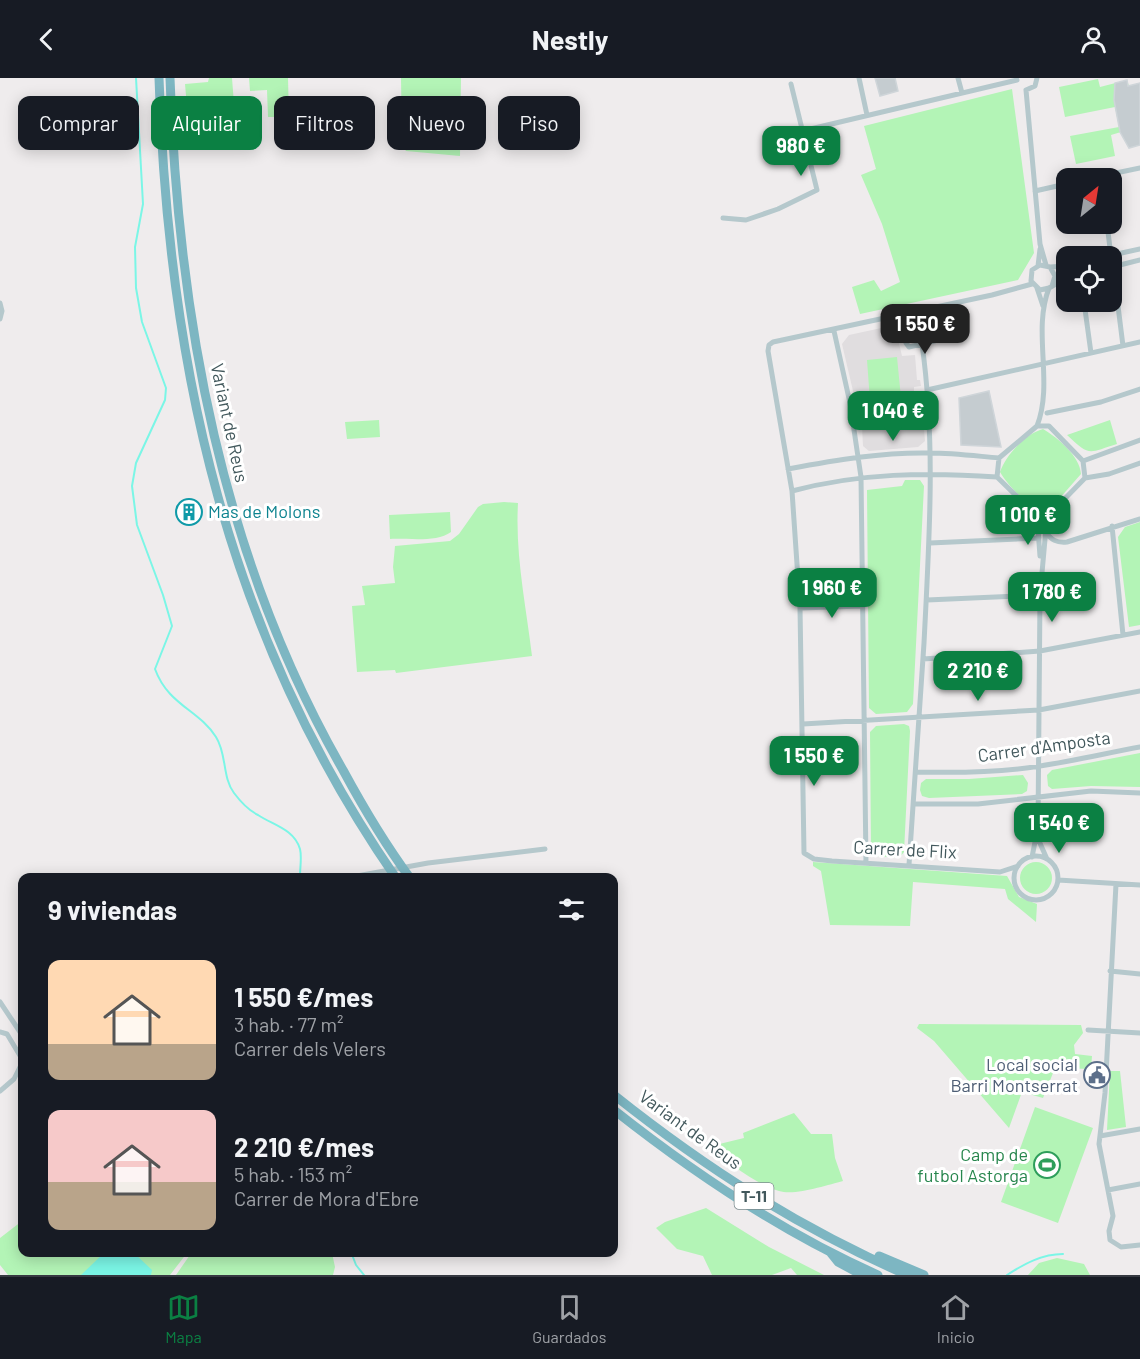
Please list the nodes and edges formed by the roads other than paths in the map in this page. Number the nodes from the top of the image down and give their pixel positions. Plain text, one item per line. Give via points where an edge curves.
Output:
1 (157, 78) edge
2 (171, 78) edge
3 (859, 78) edge
4 (958, 78) edge
5 (1037, 78) edge
6 (1017, 79) edge
7 (790, 84) dead end
8 (1026, 90) junction
9 (962, 93) junction
10 (867, 115) junction
11 (802, 131) junction
12 (1140, 168) edge
13 (1122, 172) edge
14 (1056, 186) edge
15 (1035, 191) junction
16 (723, 218) dead end
17 (1040, 244) junction
18 (1140, 249) edge
19 (1122, 253) edge
20 (1140, 261) edge
21 (1122, 265) edge
22 (1038, 266) junction
23 (1048, 266) junction
24 (1056, 266) edge
25 (1056, 284) edge
26 (1034, 286) junction
27 (1050, 287) junction
28 (0, 303) edge
29 (1043, 307) junction
30 (933, 309) junction
31 (1085, 312) edge
32 (1118, 312) edge
33 (900, 316) junction
34 (0, 319) edge
35 (834, 331) junction
36 (1140, 342) edge
37 (922, 344) junction
38 (1123, 346) junction
39 (1091, 353) junction
40 (1043, 364) junction
41 (1140, 389) edge
42 (927, 390) junction
43 (1043, 404) junction
44 (1047, 413) junction
45 (1036, 426) junction
46 (1049, 426) junction
47 (1140, 440) edge
48 (932, 453) junction
49 (859, 456) junction
50 (999, 458) junction
51 (1083, 461) junction
52 (1140, 463) edge
53 (788, 469) junction
54 (932, 474) junction
55 (997, 477) junction
56 (861, 478) junction
57 (1085, 478) junction
58 (792, 491) junction
59 (1037, 516) junction
60 (1047, 517) junction
61 (1140, 519) edge
62 (1112, 526) junction
63 (1045, 532) junction
64 (1039, 538) junction
65 (930, 543) junction
66 (1041, 572) junction
67 (1040, 595) junction
68 (927, 600) junction
69 (863, 606) junction
70 (800, 608) junction
71 (1140, 632) edge
72 (1123, 635) junction
73 (1040, 651) junction
74 (923, 659) junction
75 (1140, 691) edge
76 (1040, 710) junction
77 (919, 718) junction
78 (864, 721) junction
79 (803, 724) junction
80 (1140, 747) edge
81 (1039, 767) junction
82 (916, 772) junction
83 (1140, 793) edge
84 (1039, 797) junction
85 (914, 804) junction
86 (1038, 827) junction
87 (545, 849) dead end
88 (1032, 857) junction
89 (1047, 859) junction
90 (866, 863) junction
91 (909, 865) junction
92 (1018, 866) junction
93 (1000, 872) junction
94 (365, 873) edge
95 (393, 873) edge
96 (407, 873) edge
97 (1014, 878) junction
98 (1058, 880) junction
99 (1116, 884) junction
100 (1140, 885) edge
101 (1110, 972) junction
102 (1140, 974) edge
103 (0, 1002) edge
104 (18, 1029) edge
105 (1088, 1030) dead end
106 (1108, 1031) junction
107 (0, 1032) edge
108 (1140, 1033) edge
109 (18, 1054) edge
110 (18, 1070) edge
111 (0, 1091) edge
112 (618, 1098) edge
113 (618, 1113) edge
114 (1140, 1129) edge
115 (1100, 1136) junction
116 (1140, 1184) edge
117 (1108, 1190) junction
118 (759, 1200) junction
119 (1140, 1245) edge
120 (829, 1251) junction
121 (862, 1275) edge
122 (878, 1275) edge
123 (907, 1275) edge
124 (924, 1275) edge

1 - 95 highway, Variant de Reus via 175,277 198,422 217,499 259,624 313,742
2 - 96 highway, Variant de Reus via 188,287 199,362 225,484 246,554 295,679 323,736
3 - 10 street
4 - 9 street
5 - 8 street via 1035,86
6 - 8 street
6 - 9 street
7 - 11 street
8 - 15 street
9 - 10 street
10 - 11 street
11 - 16 street via 817,190 746,220
12 - 13 street
14 - 15 street
15 - 17 street
17 - 22 street
17 - 23 street
18 - 19 street
20 - 21 street
22 - 23 street
22 - 26 street via 1031,273
23 - 24 street
23 - 27 street via 1055,276
25 - 27 street
26 - 27 street
26 - 29 street
26 - 30 street
27 - 29 street
28 - 34 street
29 - 40 street
30 - 33 street
30 - 37 street via 938,340
31 - 39 street
32 - 38 street
33 - 35 street
33 - 37 street via 909,347
35 - 49 street
35 - 53 street via 769,345
36 - 38 street
37 - 42 street
38 - 39 street
39 - 40 street
40 - 42 street
40 - 43 street
41 - 44 street
42 - 48 street
43 - 44 street
43 - 45 street
44 - 46 street
45 - 46 street
45 - 50 street
46 - 51 street
47 - 51 street
48 - 49 street
48 - 50 street
48 - 54 street
49 - 53 street
49 - 56 street
50 - 55 street
51 - 57 street
52 - 57 street
53 - 58 street
54 - 55 street
54 - 56 street
54 - 65 street
55 - 59 street
56 - 58 street
56 - 69 street
57 - 60 street
58 - 70 street
59 - 60 street
59 - 64 street
60 - 63 street
61 - 62 street
62 - 63 street via 1059,543
62 - 72 street
63 - 66 street
64 - 65 street
64 - 66 street
65 - 68 street
66 - 67 street
67 - 68 street
67 - 73 street
68 - 74 street
69 - 70 street
69 - 78 street
70 - 79 street
71 - 72 street
72 - 73 street
73 - 74 street
73 - 76 street
74 - 77 street
75 - 76 street
76 - 77 street
76 - 81 street
77 - 78 street
77 - 82 street
78 - 79 street
78 - 90 street
79 - 90 street, Carrer de Flix via 803,846 807,857
80 - 81 street, Carrer d'Amposta
81 - 82 street, Carrer d'Amposta
81 - 84 street
82 - 85 street
83 - 84 street via 1091,791
84 - 85 street via 978,804
84 - 86 street
85 - 91 street
86 - 88 street
86 - 89 street
87 - 94 street
88 - 89 street
88 - 92 street
89 - 98 street via 1055,867
90 - 91 street, Carrer de Flix
91 - 93 street, Carrer de Flix
92 - 93 street, Carrer de Flix
92 - 97 street
93 - 97 street, Carrer de Flix
97 - 98 street via 1019,892 1035,900 1051,894
98 - 99 street
99 - 100 street
99 - 101 street
101 - 102 street
101 - 106 street
103 - 104 street
105 - 106 street
106 - 108 street
106 - 115 street
107 - 109 street via 7,1034
110 - 111 street
112 - 118 highway, Variant de Reus / T-11
113 - 120 highway, Variant de Reus / T-11 via 709,1180
114 - 115 street
115 - 117 street
116 - 117 street
117 - 119 street via 1113,1216 1110,1240 1128,1247
118 - 123 highway, Variant de Reus / T-11
118 - 124 highway
120 - 121 highway via 838,1262
120 - 122 highway, Variant de Reus / T-11

